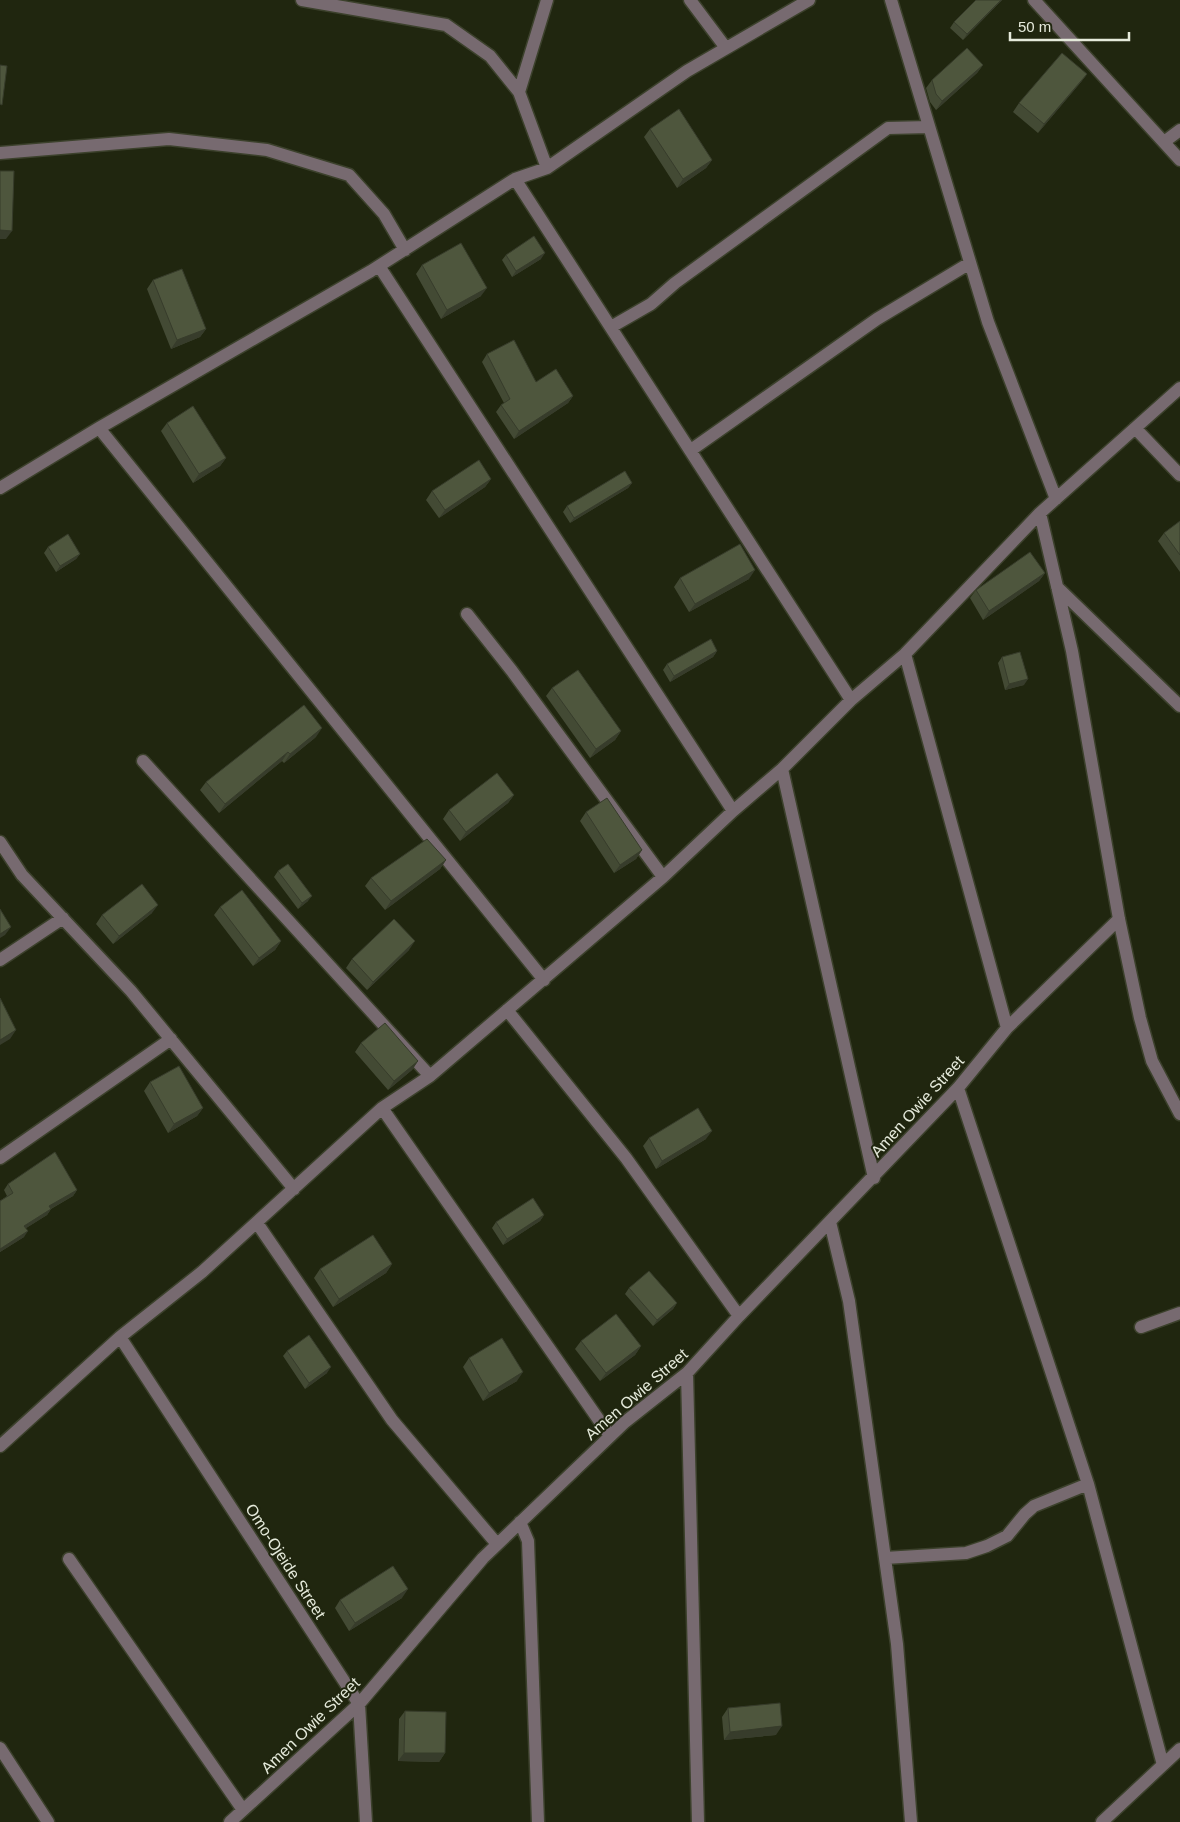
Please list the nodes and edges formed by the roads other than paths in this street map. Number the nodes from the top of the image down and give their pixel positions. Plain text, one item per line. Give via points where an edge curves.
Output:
1 (302, 0) edge
2 (547, 0) edge
3 (690, 0) edge
4 (809, 0) edge
5 (891, 0) edge
6 (1034, 0) edge
7 (726, 48) junction
8 (519, 92) junction
9 (929, 128) junction
10 (1180, 130) edge
11 (1164, 142) junction
12 (0, 153) edge
13 (1180, 160) edge
14 (547, 168) junction
15 (515, 180) junction
16 (405, 250) junction
17 (970, 263) junction
18 (379, 266) junction
19 (611, 327) junction
20 (1180, 388) edge
21 (99, 428) junction
22 (1135, 428) junction
23 (691, 450) junction
24 (1180, 475) edge
25 (0, 488) edge
26 (1056, 499) junction
27 (1040, 512) junction
28 (1057, 587) junction
29 (467, 614) dead end
30 (906, 654) junction
31 (851, 700) junction
32 (1180, 706) edge
33 (143, 761) dead end
34 (782, 769) junction
35 (733, 811) junction
36 (0, 842) edge
37 (663, 877) junction
38 (63, 918) junction
39 (1119, 919) junction
40 (0, 960) edge
41 (544, 980) junction
42 (507, 1010) junction
43 (1007, 1028) junction
44 (171, 1039) junction
45 (430, 1076) junction
46 (958, 1088) junction
47 (382, 1108) junction
48 (1180, 1114) edge
49 (0, 1158) edge
50 (874, 1178) junction
51 (294, 1189) junction
52 (257, 1222) junction
53 (830, 1222) junction
54 (1180, 1313) edge
55 (739, 1316) junction
56 (1141, 1328) dead end
57 (120, 1337) junction
58 (687, 1373) junction
59 (610, 1436) junction
60 (0, 1446) edge
61 (1088, 1484) junction
62 (520, 1522) junction
63 (497, 1544) junction
64 (69, 1558) dead end
65 (885, 1558) junction
66 (359, 1704) junction
67 (0, 1748) edge
68 (1180, 1749) edge
69 (1164, 1764) junction
70 (243, 1810) junction
71 (48, 1822) edge
72 (230, 1822) edge
73 (366, 1822) edge
74 (538, 1822) edge
75 (698, 1822) edge
76 (911, 1822) edge
77 (1102, 1822) edge

1 - 8 street via 446,25 490,56
2 - 8 street
3 - 7 street
4 - 7 street
5 - 9 street
6 - 11 street
7 - 14 street via 687,70
8 - 14 street
9 - 17 street
9 - 19 street via 888,128 675,283 651,304
10 - 11 street
11 - 13 street
12 - 16 street via 169,139 267,150 349,175 384,214
14 - 15 street
15 - 16 street
15 - 19 street
16 - 18 street
17 - 23 street via 877,319
17 - 26 street via 988,322
18 - 21 street
18 - 35 street
19 - 23 street
20 - 22 street
21 - 25 street
21 - 41 street
22 - 24 street
22 - 26 street
23 - 31 street
26 - 27 street
27 - 28 street
27 - 30 street
28 - 32 street
28 - 39 street via 1072,651
29 - 37 street
30 - 31 street
30 - 43 street
31 - 34 street
33 - 45 street
34 - 35 street
34 - 50 street
35 - 37 street
36 - 38 street via 22,875
37 - 41 street
38 - 40 street
38 - 44 street
39 - 43 street, Amen Owie Street
39 - 48 street via 1152,1060
41 - 42 street
42 - 45 street
42 - 55 street via 626,1158
43 - 46 street, Amen Owie Street
44 - 49 street
44 - 51 street
45 - 47 street
46 - 50 street, Amen Owie Street
46 - 61 street
47 - 51 street
47 - 59 street
50 - 53 street, Amen Owie Street
51 - 52 street
52 - 57 street via 202,1272
52 - 63 street via 392,1420
53 - 55 street, Amen Owie Street
53 - 65 street via 848,1301
54 - 56 street
55 - 58 street, Amen Owie Street
57 - 60 street
57 - 66 street, Omo-Ojeide Street
58 - 59 street, Amen Owie Street
58 - 75 street
59 - 62 street, Amen Owie Street
61 - 65 street via 1034,1506 1007,1536 988,1546 966,1553
61 - 69 street
62 - 63 street, Amen Owie Street
62 - 74 street via 528,1541
63 - 66 street, Amen Owie Street
64 - 70 street
65 - 76 street via 897,1644
66 - 70 street, Amen Owie Street
66 - 73 street, Omo-Ojeide Street
67 - 71 street
68 - 69 street
69 - 77 street
70 - 72 street, Amen Owie Street

